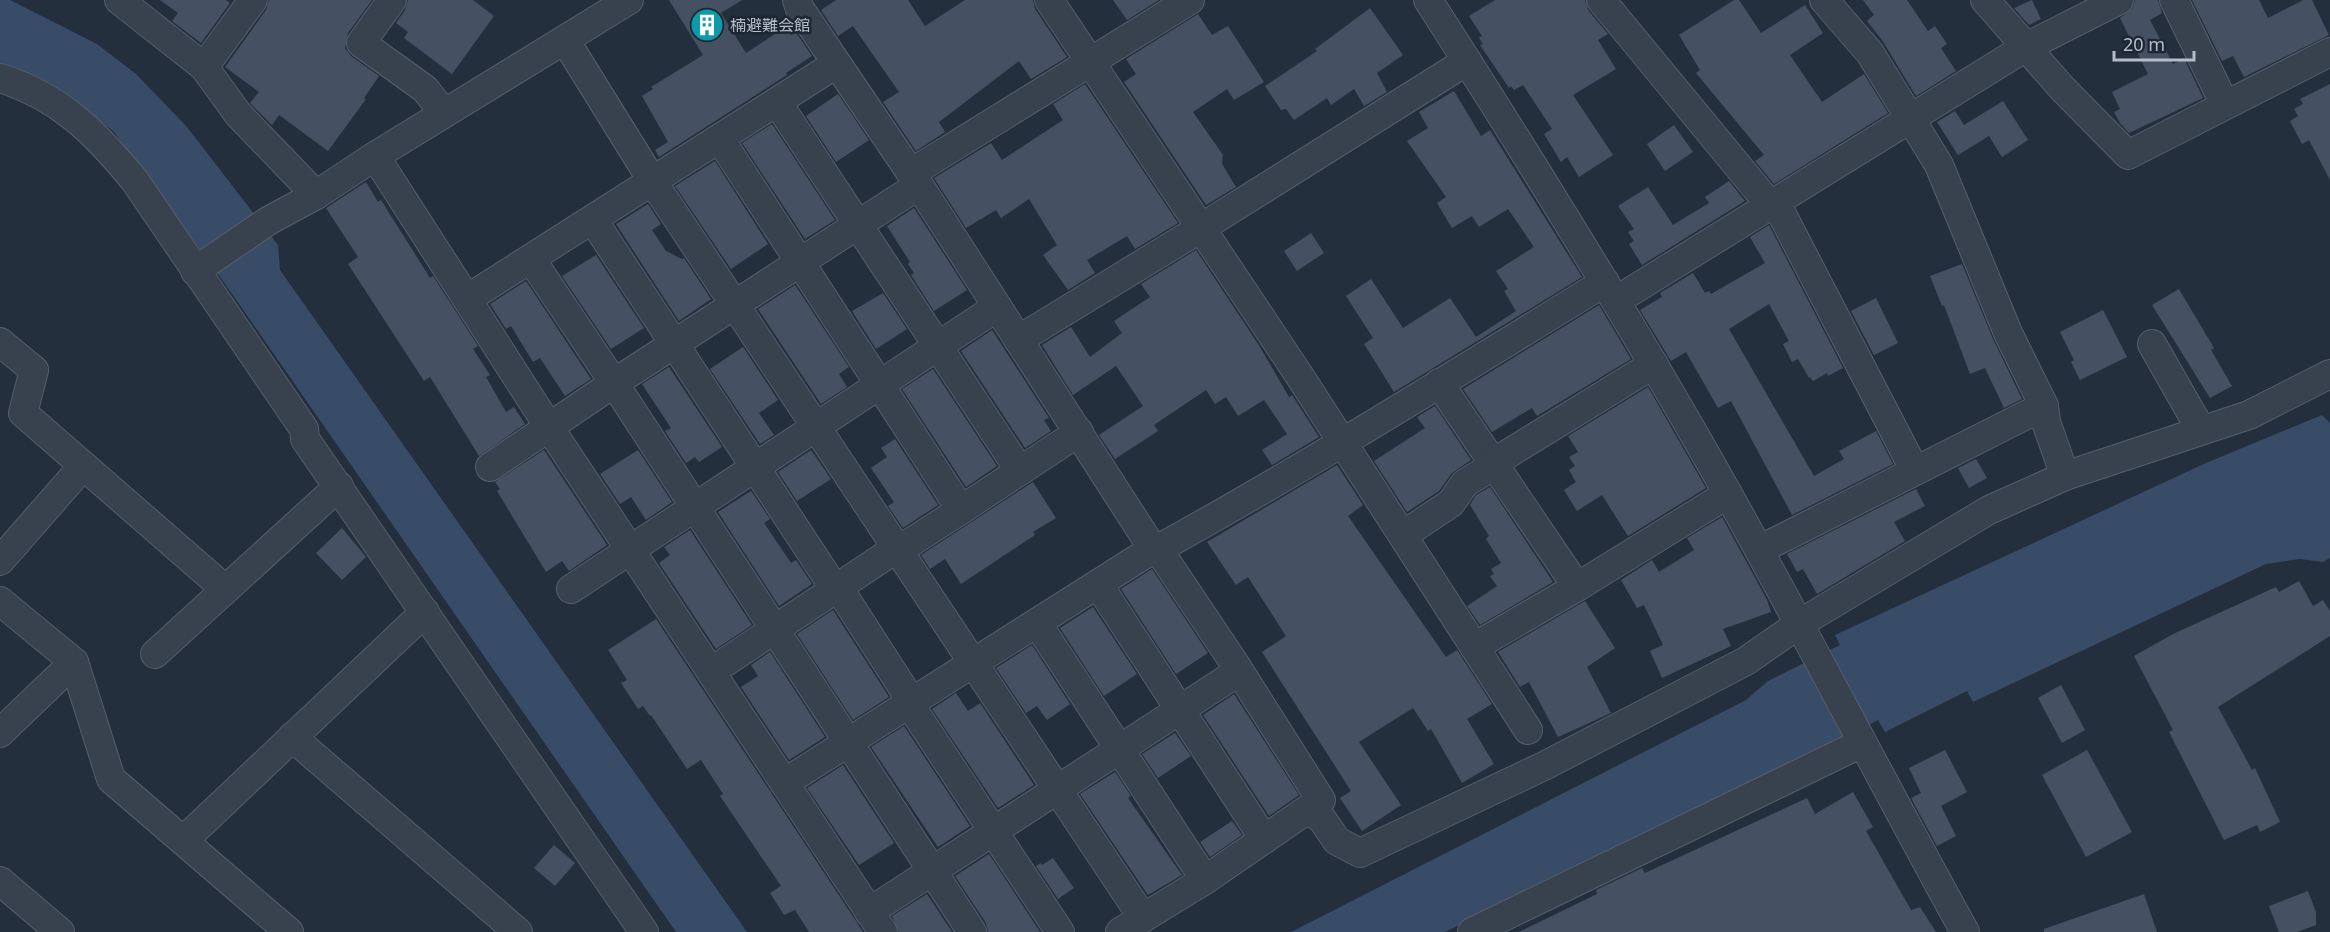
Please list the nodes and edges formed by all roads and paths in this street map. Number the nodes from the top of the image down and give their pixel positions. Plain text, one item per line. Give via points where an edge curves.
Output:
1 (119, 0) edge
2 (253, 0) edge
3 (392, 0) edge
4 (629, 0) edge
5 (1049, 0) edge
6 (1191, 0) edge
7 (1428, 0) edge
8 (1601, 0) edge
9 (1824, 0) edge
10 (1985, 0) edge
11 (2119, 0) edge
12 (2174, 0) edge
13 (804, 3) edge
14 (565, 40) junction
15 (2026, 47) junction
16 (2330, 52) edge
17 (1090, 61) junction
18 (1467, 61) junction
19 (836, 64) junction
20 (204, 67) junction
21 (0, 78) edge
22 (777, 102) junction
23 (2225, 105) junction
24 (444, 113) junction
25 (1912, 117) junction
26 (720, 139) junction
27 (375, 156) junction
28 (915, 179) junction
29 (653, 182) junction
30 (316, 195) junction
31 (1772, 203) junction
32 (593, 220) junction
33 (858, 225) junction
34 (1201, 228) junction
35 (531, 260) junction
36 (801, 262) junction
37 (199, 268) junction
38 (1611, 291) junction
39 (467, 299) junction
40 (735, 304) junction
41 (997, 307) junction
42 (1018, 340) junction
43 (0, 342) edge
44 (675, 344) junction
45 (2152, 344) dead end
46 (938, 346) junction
47 (1654, 364) junction
48 (2330, 374) edge
49 (614, 383) junction
50 (1439, 383) junction
51 (879, 385) junction
52 (2044, 406) junction
53 (816, 426) junction
54 (549, 427) junction
55 (2201, 430) junction
56 (1078, 432) junction
57 (1341, 443) junction
58 (1494, 464) junction
59 (83, 466) junction
60 (490, 467) dead end
61 (755, 467) junction
62 (1020, 471) junction
63 (1915, 471) junction
64 (2065, 476) junction
65 (339, 486) junction
66 (1728, 494) junction
67 (695, 507) junction
68 (961, 510) junction
69 (1403, 535) junction
70 (631, 549) junction
71 (898, 549) junction
72 (1155, 549) junction
73 (1759, 550) junction
74 (0, 561) edge
75 (1098, 584) junction
76 (1577, 587) junction
77 (836, 588) junction
78 (225, 589) junction
79 (571, 589) dead end
80 (0, 601) edge
81 (425, 612) junction
82 (1037, 623) junction
83 (1798, 624) junction
84 (774, 629) junction
85 (1474, 647) junction
86 (155, 654) dead end
87 (74, 662) junction
88 (973, 664) junction
89 (712, 671) junction
90 (1238, 672) junction
91 (910, 705) junction
92 (1179, 711) junction
93 (1527, 730) dead end
94 (0, 733) edge
95 (292, 737) junction
96 (1860, 740) junction
97 (850, 743) junction
98 (1120, 749) junction
99 (784, 783) junction
100 (1057, 789) junction
101 (1308, 810) junction
102 (993, 831) junction
103 (1264, 839) junction
104 (184, 840) junction
105 (932, 871) junction
106 (1205, 880) junction
107 (0, 881) edge
108 (876, 922) edge
109 (1131, 925) edge
110 (60, 932) edge
111 (289, 932) edge
112 (518, 932) edge
113 (644, 932) edge
114 (972, 932) edge
115 (1060, 932) edge
116 (1472, 932) edge
117 (1965, 932) edge

1 - 20 street
2 - 20 street
3 - 24 street via 361,43 425,89
4 - 14 street
5 - 17 street
6 - 17 street
7 - 18 street
8 - 31 street
9 - 25 street via 1870,52
10 - 15 street
11 - 15 street
12 - 23 street
13 - 19 street
14 - 24 street
14 - 29 street
15 - 23 street via 2128,155
15 - 25 street
16 - 23 street
17 - 28 street
17 - 34 street
18 - 34 street
18 - 38 street
19 - 22 street
19 - 28 street
20 - 30 street via 238,114
21 - 37 street via 54,100 108,147
22 - 26 street
22 - 33 street
24 - 27 street
25 - 31 street
25 - 52 street via 1940,165 2008,333
26 - 29 street
26 - 36 street
27 - 30 street
27 - 39 street
28 - 33 street
28 - 41 street
29 - 32 street
29 - 40 street
30 - 37 street via 268,221
31 - 38 street
31 - 63 street
32 - 35 street
32 - 44 street
33 - 36 street
33 - 46 street
34 - 42 street
34 - 57 street
35 - 39 street
35 - 49 street
36 - 40 street
36 - 51 street
37 - 65 street via 304,429 305,439
38 - 47 street
38 - 50 street
39 - 54 street
40 - 44 street
40 - 53 street
41 - 42 street
41 - 46 street
42 - 56 street
43 - 59 street via 34,370 23,413
44 - 49 street
44 - 61 street
45 - 55 street
46 - 51 street
46 - 62 street
47 - 58 street
47 - 66 street
48 - 55 street via 2249,415
49 - 54 street
49 - 67 street
50 - 57 street
50 - 58 street
51 - 53 street
51 - 68 street
52 - 63 street
52 - 64 street
53 - 61 street
53 - 71 street
54 - 60 street
54 - 70 street
55 - 64 street
56 - 62 street
56 - 72 street
57 - 69 street
57 - 72 street
58 - 69 street via 1465,483 1451,503
58 - 76 street
59 - 74 street
59 - 78 street
61 - 67 street
61 - 77 street
62 - 68 street
63 - 73 street
64 - 83 street via 1989,510
65 - 78 street
65 - 81 street
66 - 73 street
66 - 76 street
67 - 70 street
67 - 84 street
68 - 71 street
69 - 85 street
70 - 79 street
70 - 89 street
71 - 77 street
71 - 88 street
72 - 75 street
72 - 90 street
73 - 83 street
75 - 82 street
75 - 92 street
76 - 85 street
77 - 84 street
77 - 91 street via 903,688
78 - 86 street
80 - 87 street
81 - 95 street
81 - 113 street
82 - 88 street
82 - 98 street
83 - 96 street
83 - 101 street via 1746,661 1650,712 1360,853 1337,841 1322,819
84 - 89 street
84 - 97 street
85 - 93 street
87 - 94 street
87 - 104 street via 111,779
88 - 91 street
88 - 100 street
89 - 99 street
90 - 92 street
90 - 101 street via 1321,800
91 - 97 street
91 - 102 street
92 - 98 street
92 - 103 street
95 - 104 street
95 - 112 street
96 - 116 street
96 - 117 street
97 - 99 street
97 - 105 street
98 - 100 street
98 - 106 street
99 - 108 street
100 - 102 street
100 - 109 street
101 - 103 street
102 - 105 street
102 - 115 street
103 - 106 street
104 - 111 street
105 - 108 street
105 - 114 street
106 - 109 street
107 - 110 street

